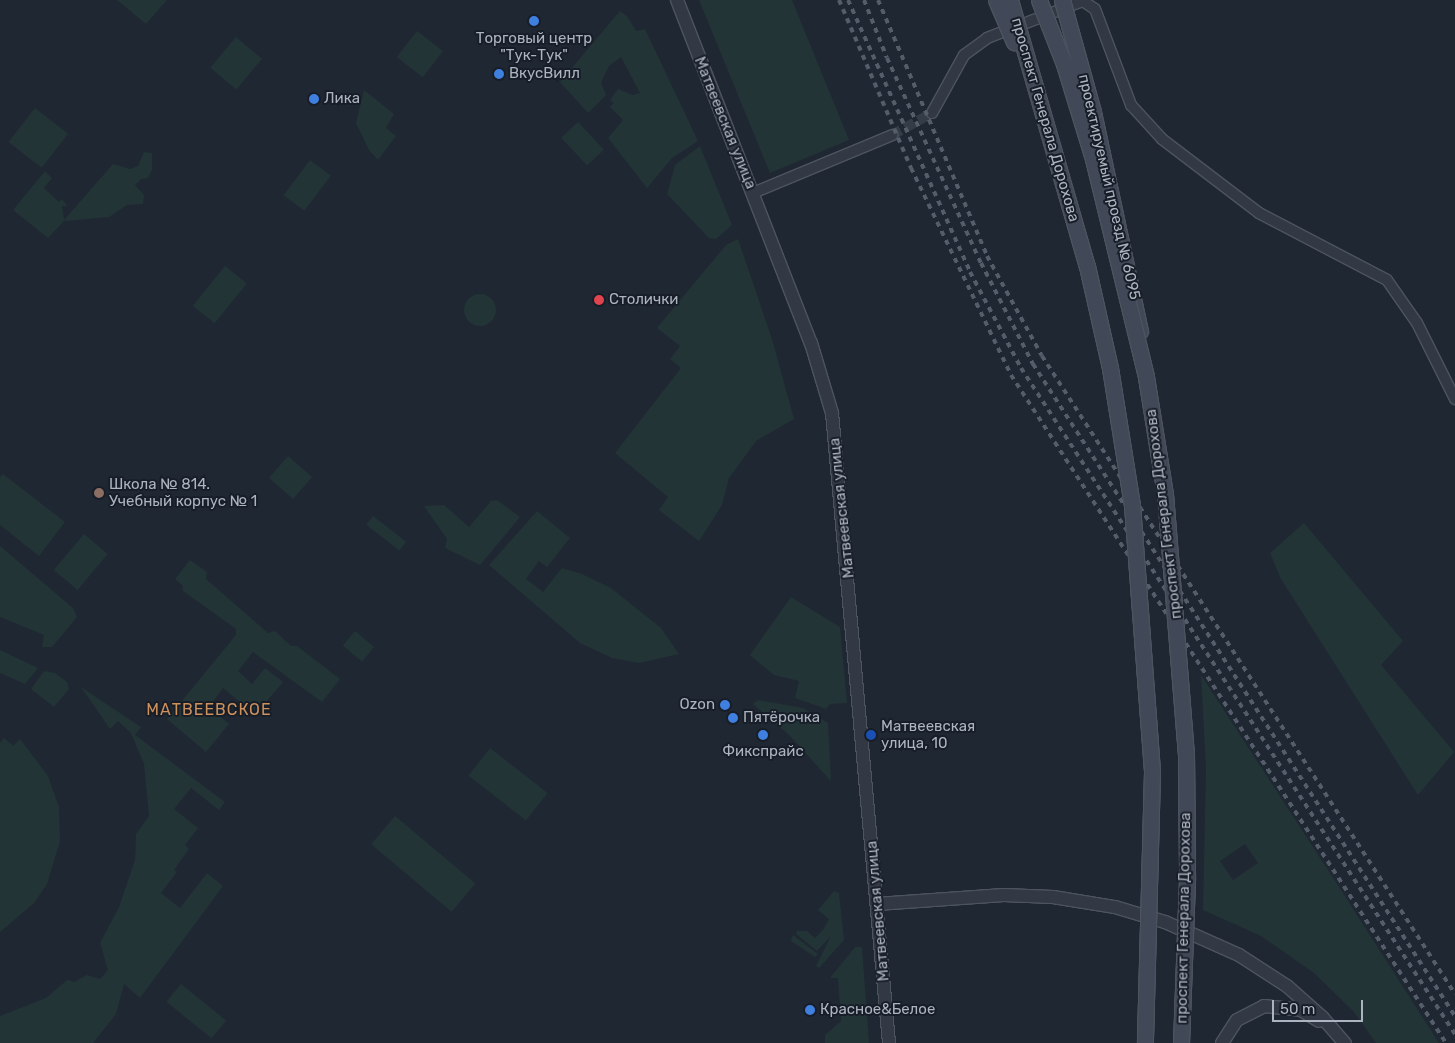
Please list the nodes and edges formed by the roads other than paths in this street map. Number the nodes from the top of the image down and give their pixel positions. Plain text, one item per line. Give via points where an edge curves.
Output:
1 (676, 0) edge
2 (996, 0) edge
3 (1010, 0) edge
4 (1038, 0) edge
5 (1062, 0) edge
6 (1040, 98) junction
7 (932, 113) tunnel mouth
8 (892, 135) tunnel mouth
9 (753, 193) junction
10 (1146, 377) junction
11 (1455, 398) edge
12 (877, 904) junction
13 (1343, 1040) edge
14 (889, 1043) edge
15 (1145, 1043) edge
16 (1181, 1043) edge
17 (1222, 1043) edge

1 - 9 street, Матвеевская улица
2 - 6 main road, bridge
3 - 6 main road, проспект Генерала Дорохова, bridge
4 - 10 main road, проспект Генерала Дорохова, bridge via 1064,64 1093,159
5 - 10 main road, проектируемый проезд № 6095, bridge via 1135,296
6 - 15 main road, проспект Генерала Дорохова, bridge via 1110,368 1132,505 1152,772
7 - 11 street via 964,55 987,38 1083,1 1095,9 1131,105 1162,139 1259,213 1387,280 1418,323
8 - 9 street
9 - 12 street, Матвеевская улица via 823,374 832,413
10 - 16 main road, проспект Генерала Дорохова, bridge via 1165,494 1186,753 1188,880
12 - 13 street via 1020,895 1078,899 1115,907 1165,922 1240,955 1287,986
12 - 14 street, Матвеевская улица
13 - 17 street via 1301,1010 1264,1006 1237,1020

